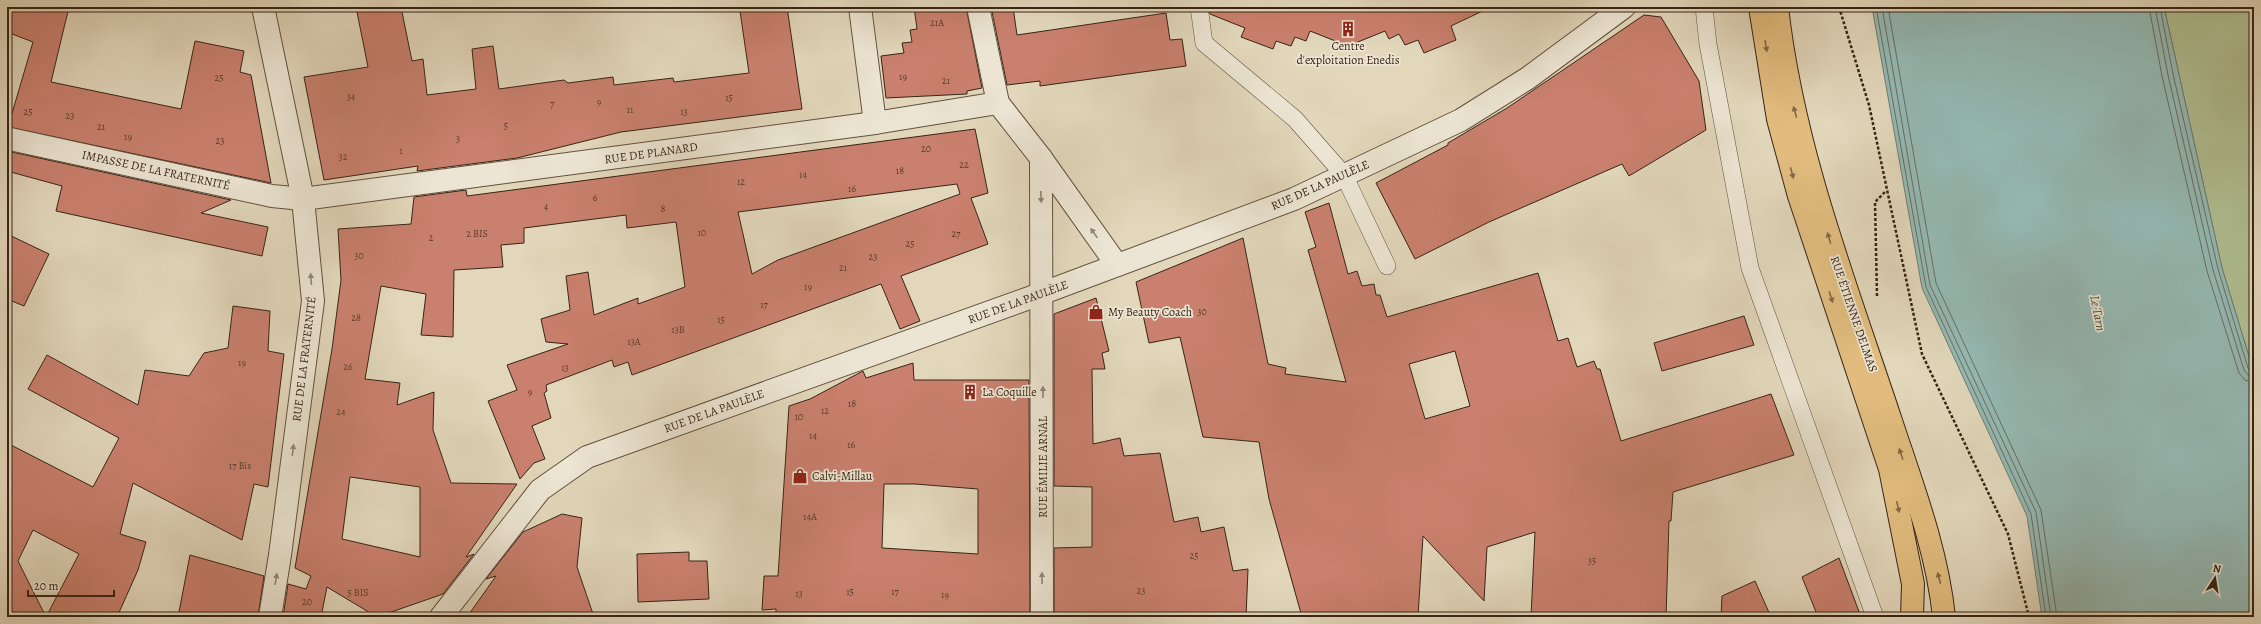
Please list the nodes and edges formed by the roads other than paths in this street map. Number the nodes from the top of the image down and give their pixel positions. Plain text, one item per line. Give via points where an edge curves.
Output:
1 (263, 7) edge
2 (860, 7) edge
3 (978, 7) edge
4 (1199, 7) edge
5 (1624, 7) edge
6 (1704, 7) edge
7 (1764, 9) edge
8 (998, 103) junction
9 (875, 123) junction
10 (10, 139) dead end
11 (1041, 158) junction
12 (1344, 175) junction
13 (303, 199) junction
14 (1117, 265) junction
15 (1387, 266) dead end
16 (1043, 293) junction
17 (270, 617) edge
18 (441, 617) edge
19 (1042, 617) edge
20 (1875, 617) edge
21 (1912, 617) edge
22 (1944, 617) edge

1 - 13 street, RUE DE LA FRATERNITÉ
2 - 9 street
3 - 8 street
4 - 12 lane via 1204,43 1295,119
5 - 12 street, RUE DE LA PAULÈLE via 1528,78 1461,120
6 - 20 lane via 1708,44 1750,268
7 -> 21 main road, RUE ÉTIENNE DELMAS via 1778,119 1799,196 1890,469 1913,584
22 -> 7 main road, RUE ÉTIENNE DELMAS via 1941,588 1925,526 1838,270 1793,104 1780,38
8 - 9 street, RUE DE PLANARD
8 - 11 street
9 - 13 street, RUE DE PLANARD
10 - 13 street, IMPASSE DE LA FRATERNITÉ via 272,196
14 -> 11 street
11 -> 16 street, RUE ÉMILIE ARNAL
12 - 14 street, RUE DE LA PAULÈLE via 1294,199
12 - 15 lane
17 -> 13 street, RUE DE LA FRATERNITÉ via 313,301
14 - 16 street, RUE DE LA PAULÈLE
16 - 18 street, RUE DE LA PAULÈLE via 587,457 540,490
19 -> 16 street, RUE ÉMILIE ARNAL

